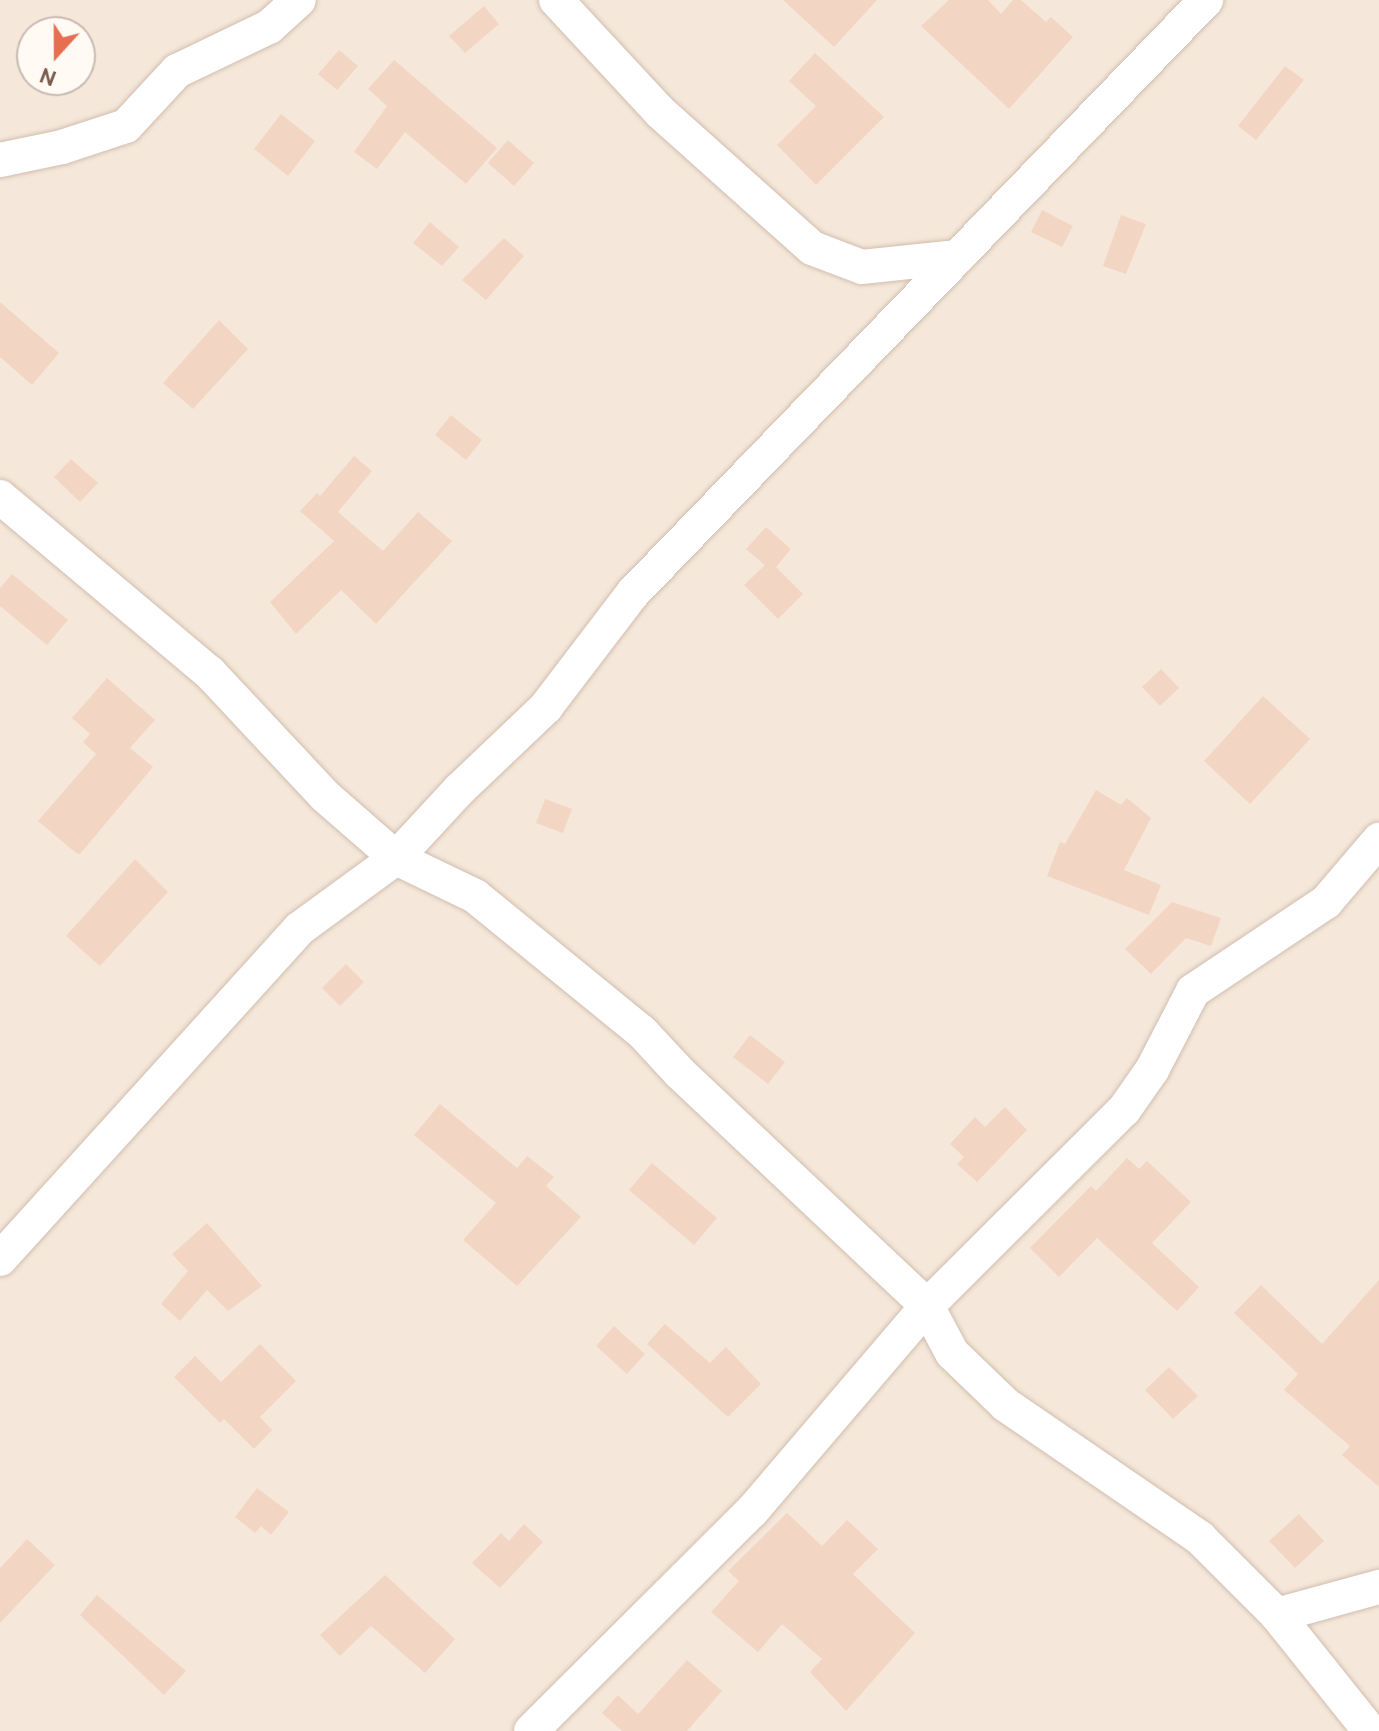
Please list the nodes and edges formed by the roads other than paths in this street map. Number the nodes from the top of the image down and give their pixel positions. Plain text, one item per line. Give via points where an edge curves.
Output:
1 (299, 0) edge
2 (556, 0) edge
3 (1206, 0) edge
4 (0, 160) edge
5 (957, 257) junction
6 (0, 497) edge
7 (1379, 840) edge
8 (396, 858) junction
9 (0, 1259) edge
10 (927, 1306) junction
11 (1379, 1587) edge
12 (1277, 1615) junction
13 (531, 1731) edge
14 (1370, 1731) edge

1 - 4 street via 269,27 177,71 126,126
2 - 5 street via 660,112 812,248 862,267
3 - 5 street
5 - 8 street via 633,593 546,707
6 - 8 street via 210,673 325,796
7 - 10 street via 1326,902 1193,991 1152,1070 1124,1110
8 - 9 street via 299,929
8 - 10 street via 475,896 642,1032
10 - 12 street via 952,1353 1006,1405 1200,1538
10 - 13 street via 752,1511
11 - 12 street
12 - 14 street

